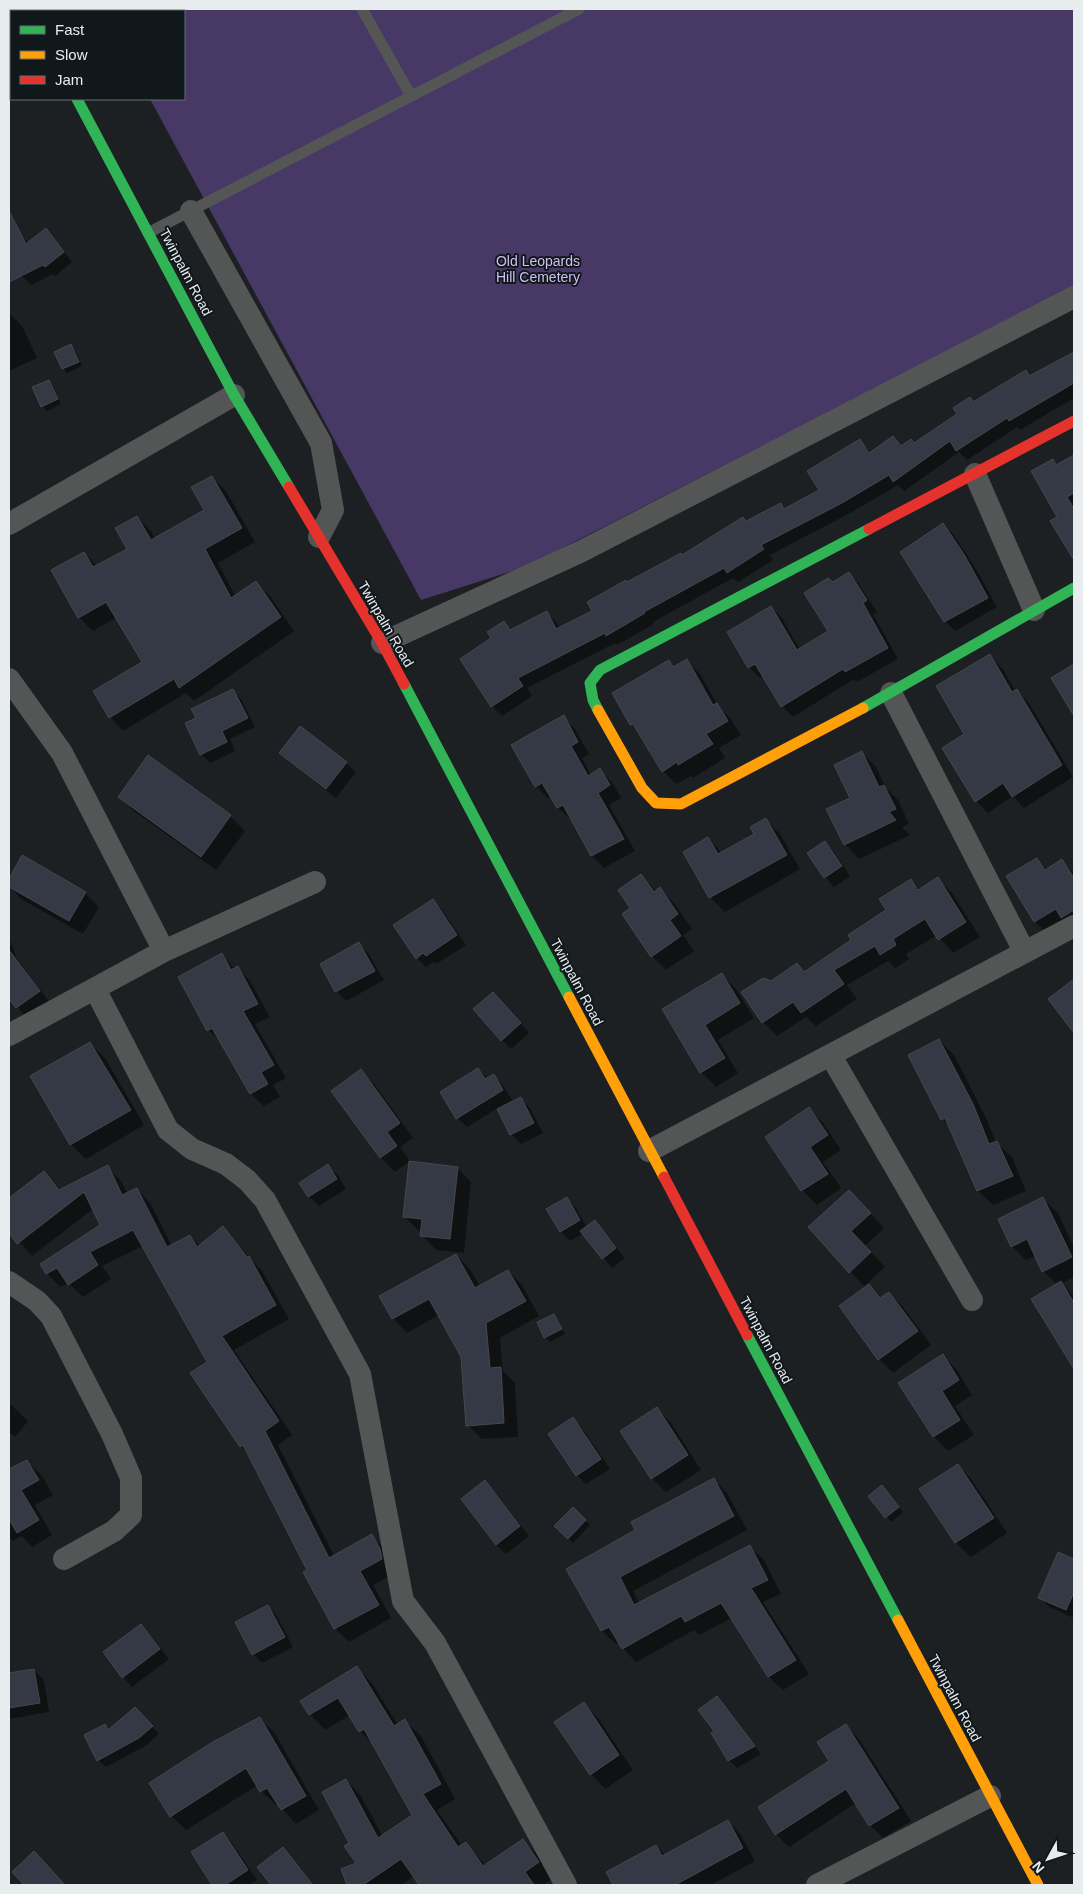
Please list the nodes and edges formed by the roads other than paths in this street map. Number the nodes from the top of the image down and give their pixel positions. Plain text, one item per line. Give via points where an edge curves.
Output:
1 (362, 9) edge
2 (579, 9) edge
3 (412, 96) junction
4 (78, 100) edge
5 (191, 211) junction
6 (148, 233) junction
7 (1074, 297) edge
8 (234, 395) junction
9 (1074, 421) edge
10 (975, 474) junction
11 (9, 524) edge
12 (319, 537) junction
13 (1074, 588) edge
14 (1034, 610) junction
15 (382, 643) junction
16 (9, 679) edge
17 (891, 692) junction
18 (315, 882) dead end
19 (1074, 926) edge
20 (164, 951) junction
21 (1024, 951) junction
22 (95, 989) junction
23 (9, 1035) edge
24 (831, 1056) junction
25 (649, 1151) junction
26 (9, 1282) edge
27 (972, 1300) dead end
28 (64, 1559) dead end
29 (990, 1796) junction
30 (566, 1885) edge
31 (817, 1885) edge
32 (1038, 1885) edge

1 - 3 lane
2 - 3 lane
3 - 5 lane
4 - 6 main road, Twinpalm Road
5 - 6 lane
5 - 12 street via 321,443 333,510
6 - 8 main road, Twinpalm Road
7 - 15 street via 582,551
8 - 11 street
8 - 12 main road, Twinpalm Road
9 - 10 main road
10 - 14 street
10 - 17 main road via 600,670 590,683 593,700 642,788 656,803 673,804 681,804
12 - 15 main road, Twinpalm Road
13 - 14 main road
14 - 17 main road
15 - 25 main road, Twinpalm Road
16 - 20 street via 62,752
17 - 21 street
18 - 20 street
19 - 21 street
20 - 22 street
21 - 24 street
22 - 23 street
22 - 30 street via 168,1130 192,1148 226,1164 265,1200 360,1374 403,1601 435,1643
24 - 25 street
24 - 27 street
25 - 29 main road, Twinpalm Road
26 - 28 street via 52,1316 131,1478 131,1514 114,1531
29 - 31 street
29 - 32 main road, Twinpalm Road

